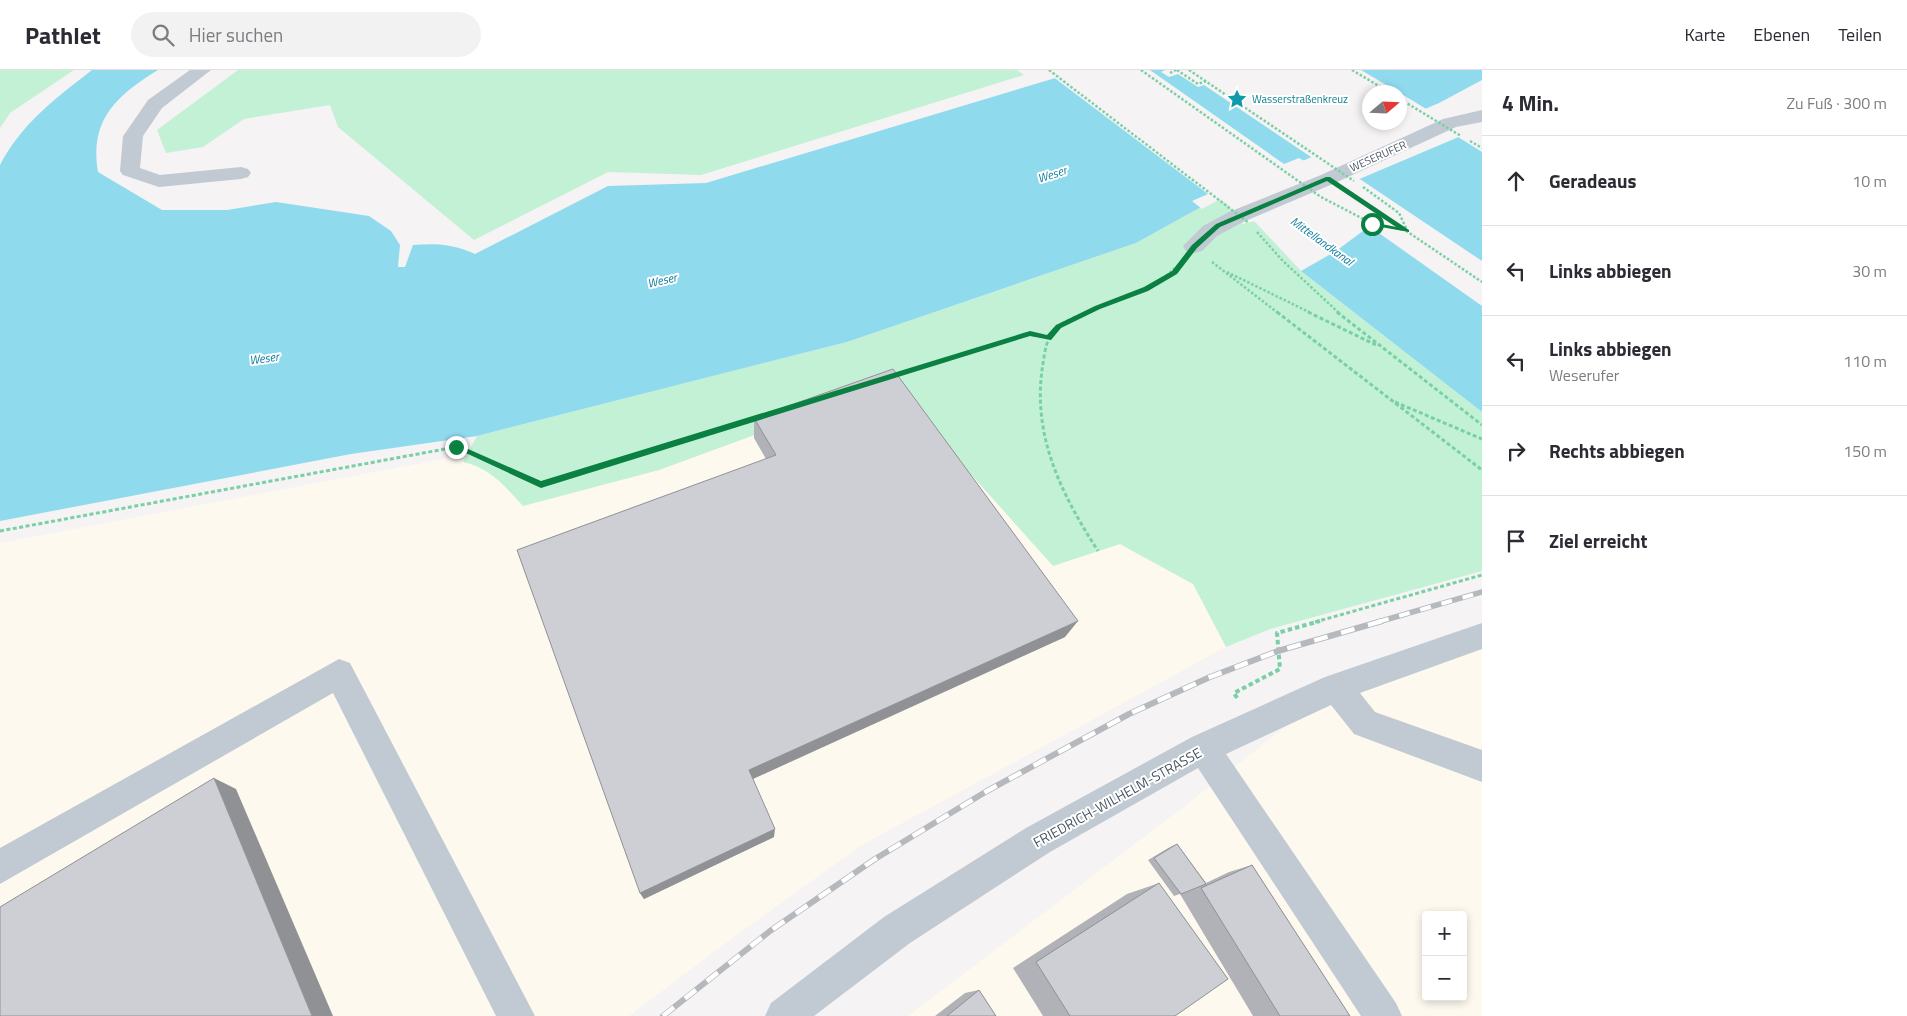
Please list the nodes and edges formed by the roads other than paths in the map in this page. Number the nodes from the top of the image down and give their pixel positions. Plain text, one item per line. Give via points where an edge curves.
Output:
1 (202, 70) edge
2 (1482, 116) edge
3 (241, 173) dead end
4 (1194, 246) road end
5 (1482, 636) edge
6 (1336, 687) junction
7 (1203, 748) junction
8 (1482, 766) edge
9 (0, 867) edge
10 (516, 1016) edge
11 (784, 1016) edge
12 (1384, 1016) edge

1 - 3 street via 155,104 133,136 130,171 159,181
2 - 4 street, WESERUFER via 1450,123 1218,225
5 - 6 street, FRIEDRICH-WILHELM-STRASSE
6 - 7 street, FRIEDRICH-WILHELM-STRASSE
6 - 8 street via 1365,723
7 - 11 street, FRIEDRICH-WILHELM-STRASSE via 1038,840 897,930
7 - 12 street
9 - 10 street via 339,673

